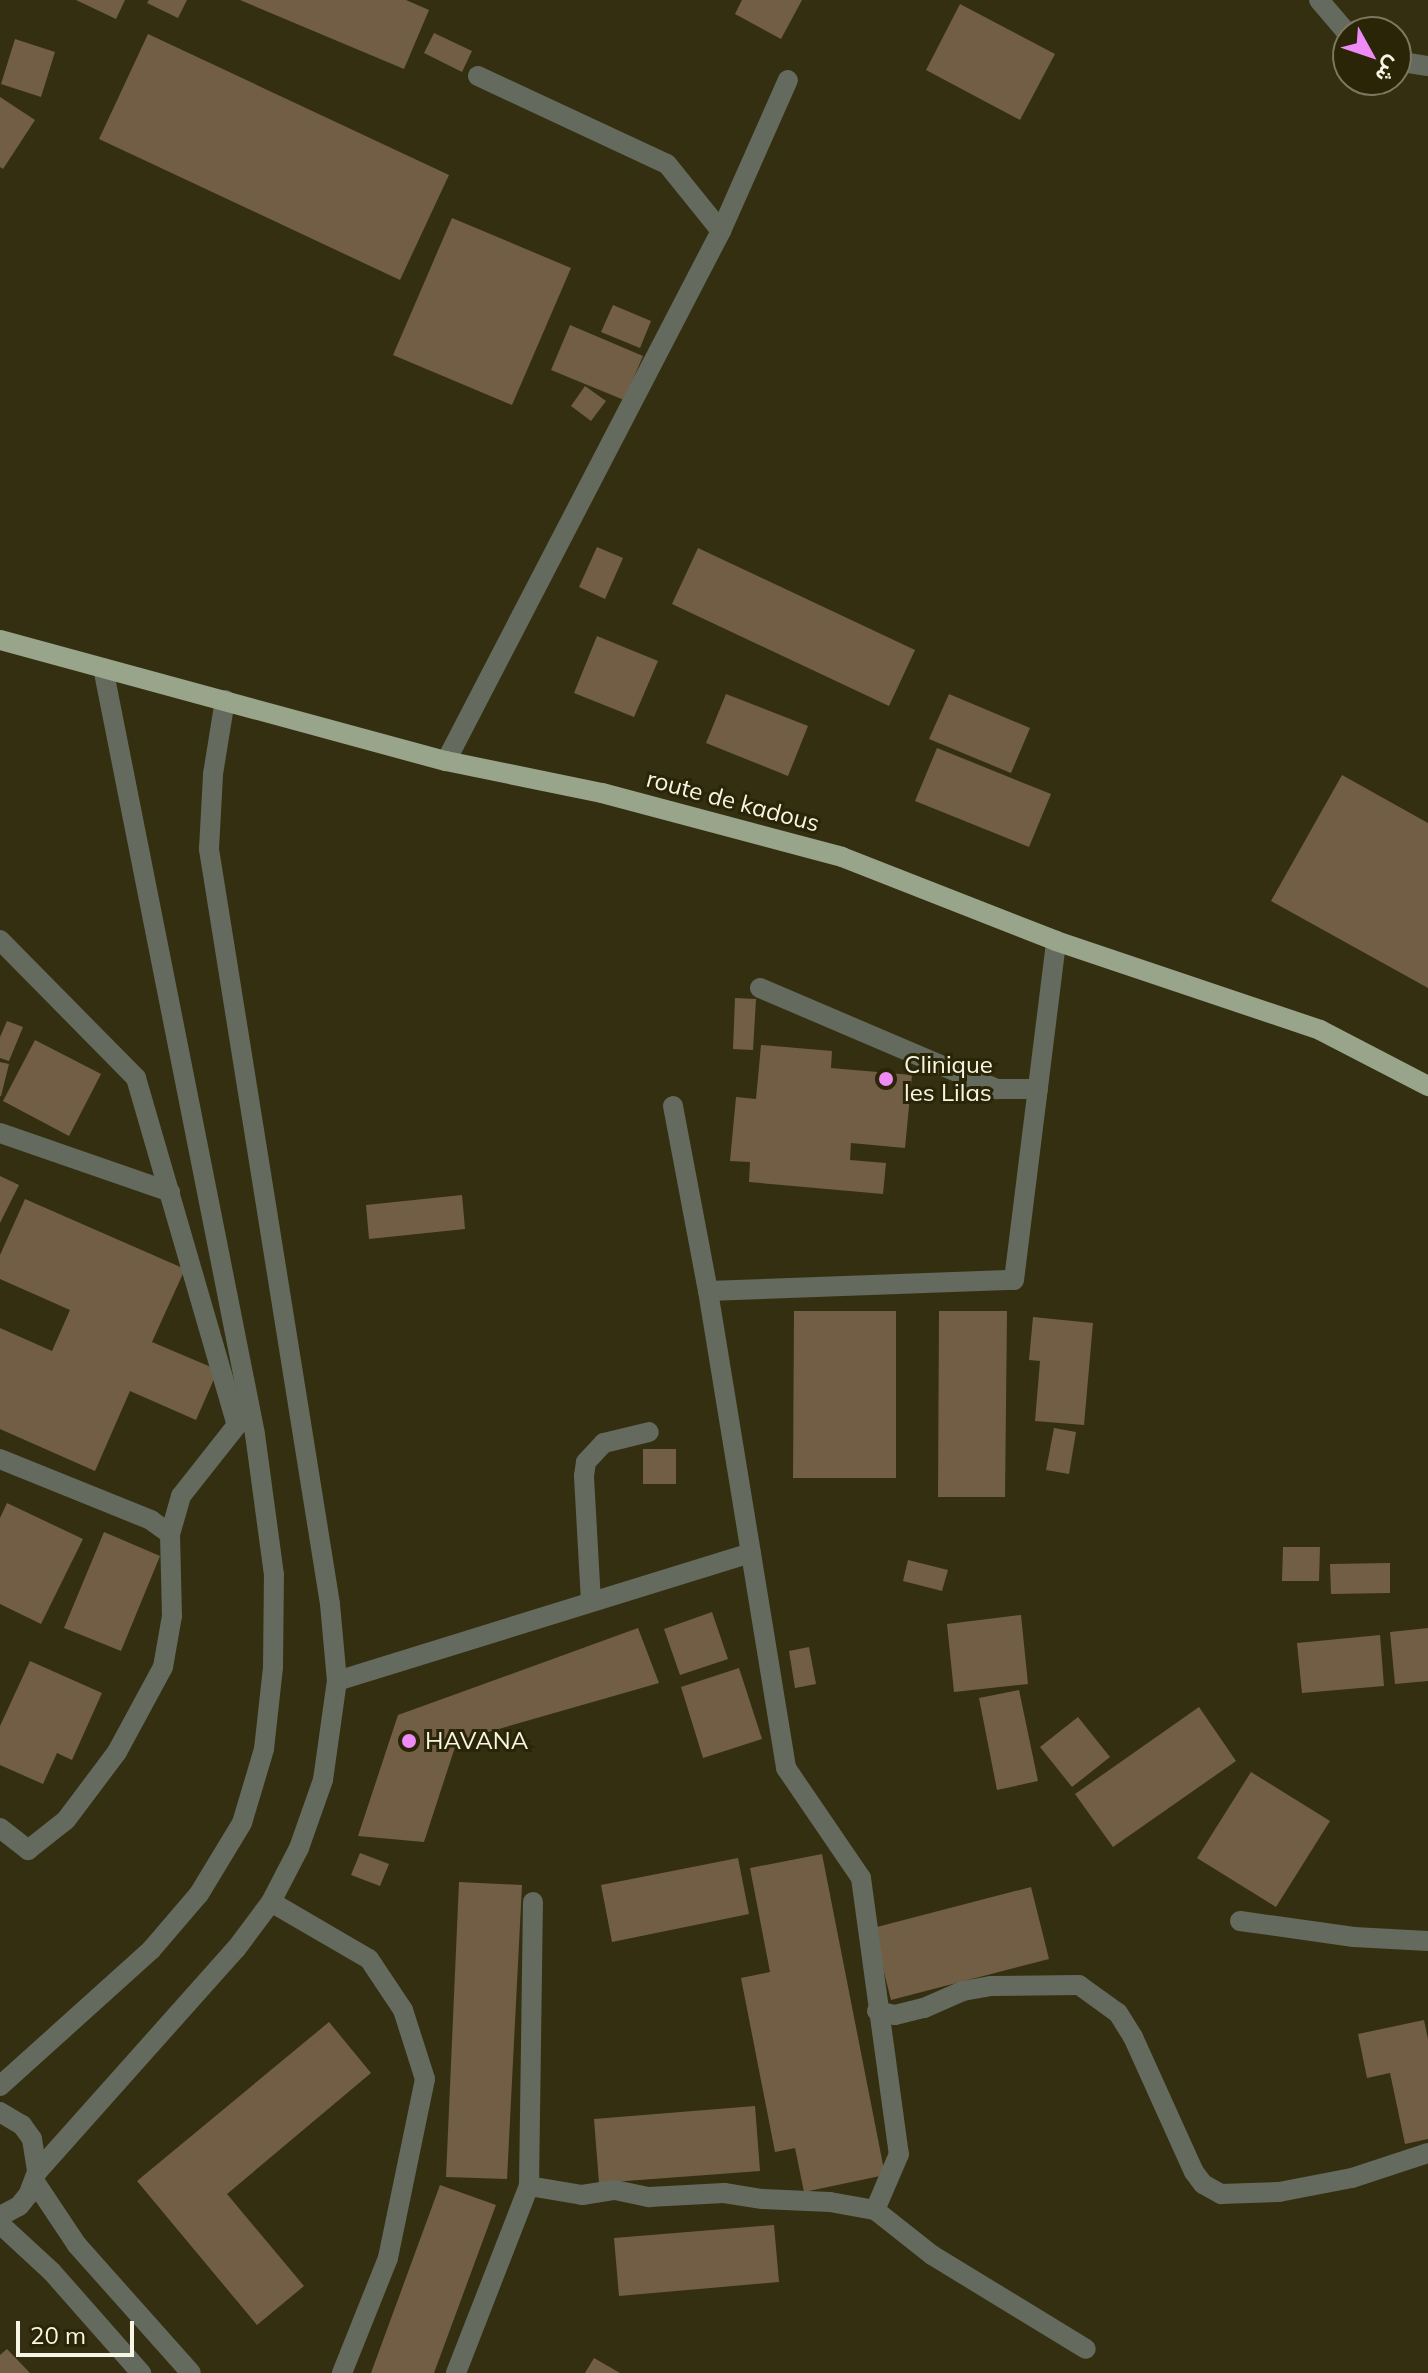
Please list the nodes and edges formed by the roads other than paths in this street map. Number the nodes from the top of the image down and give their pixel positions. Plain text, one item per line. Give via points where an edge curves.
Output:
1 (1319, 0) edge
2 (1333, 16) edge
3 (478, 76) dead end
4 (788, 80) dead end
5 (721, 231) junction
6 (0, 640) edge
7 (103, 668) junction
8 (225, 700) junction
9 (446, 761) junction
10 (0, 940) edge
11 (1056, 941) junction
12 (760, 988) dead end
13 (1428, 1086) edge
14 (1038, 1089) junction
15 (673, 1106) dead end
16 (0, 1133) edge
17 (170, 1192) junction
18 (708, 1291) junction
19 (649, 1432) dead end
20 (0, 1459) edge
21 (170, 1534) junction
22 (751, 1553) junction
23 (591, 1602) junction
24 (337, 1681) junction
25 (0, 1828) edge
26 (271, 1902) junction
27 (533, 1902) dead end
28 (1240, 1921) dead end
29 (1428, 1941) edge
30 (877, 2011) junction
31 (0, 2086) edge
32 (0, 2112) edge
33 (1428, 2153) edge
34 (36, 2177) junction
35 (529, 2186) junction
36 (875, 2210) junction
37 (0, 2216) edge
38 (0, 2224) edge
39 (1086, 2349) dead end
40 (141, 2373) edge
41 (191, 2373) edge
42 (342, 2373) edge
43 (456, 2373) edge

1 - 2 street
3 - 5 street via 667,164
4 - 5 street
5 - 9 street
6 - 7 main road, route de kadous
7 - 8 main road, route de kadous
7 - 31 street via 255,1434 274,1575 273,1667 264,1749 242,1823 199,1894 151,1950
8 - 9 main road, route de kadous
8 - 24 street via 213,774 209,849 330,1604
9 - 11 main road, route de kadous via 602,793 842,857
10 - 17 street via 136,1078
11 - 13 main road, route de kadous via 1320,1030
11 - 14 street
12 - 14 street via 997,1089
14 - 18 street via 1014,1280
15 - 18 street
16 - 17 street
17 - 21 street via 237,1425 181,1496
18 - 22 street
19 - 23 street via 604,1443 586,1462
20 - 21 street via 151,1520
21 - 25 street via 172,1616 163,1667 117,1752 66,1820 28,1850
22 - 23 street
22 - 30 street via 786,1768 861,1878
23 - 24 street
24 - 26 street via 323,1780 299,1848
26 - 34 street
26 - 42 street via 369,1959 403,2010 425,2079 388,2258
27 - 35 street
28 - 29 street
30 - 33 street via 895,2015 992,1986 1079,1985 1118,2013 1194,2172 1221,2194 1279,2192 1352,2178
30 - 36 street via 899,2154
32 - 34 street via 22,2125 32,2139
34 - 37 street via 19,2206
34 - 41 street via 77,2245
35 - 36 street via 582,2195 615,2190 649,2197 724,2193
35 - 43 street
36 - 39 street via 932,2255
38 - 40 street via 52,2272

